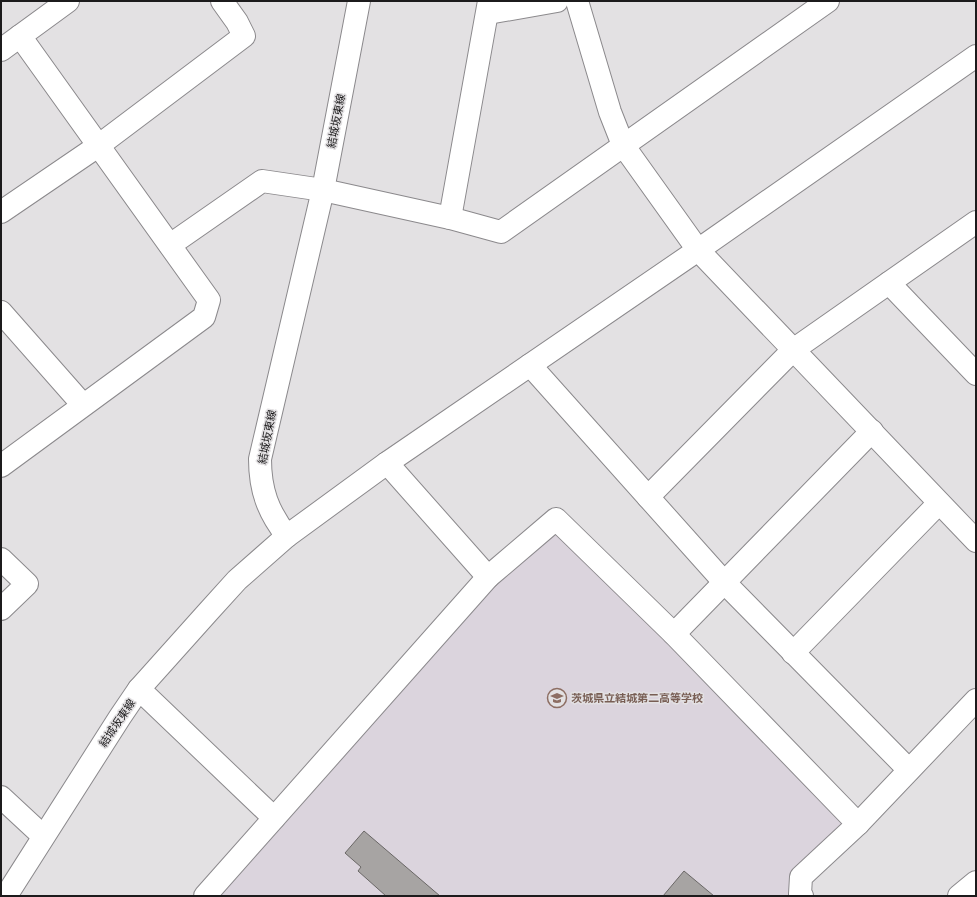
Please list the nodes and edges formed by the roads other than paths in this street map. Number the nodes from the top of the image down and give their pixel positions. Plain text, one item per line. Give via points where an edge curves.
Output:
1 (67, 1) edge
2 (222, 1) edge
3 (359, 1) edge
4 (557, 1) edge
5 (577, 1) edge
6 (821, 3) edge
7 (489, 7) edge
8 (20, 36) junction
9 (1, 50) edge
10 (976, 56) edge
11 (623, 145) junction
12 (98, 146) junction
13 (323, 190) junction
14 (1, 212) edge
15 (450, 218) junction
16 (976, 222) edge
17 (170, 245) junction
18 (698, 250) junction
19 (889, 282) junction
20 (1, 312) edge
21 (792, 350) junction
22 (530, 365) junction
23 (976, 374) edge
24 (82, 405) junction
25 (872, 431) junction
26 (387, 463) junction
27 (1, 466) edge
28 (648, 497) junction
29 (939, 502) junction
30 (287, 536) junction
31 (976, 541) edge
32 (1, 559) edge
33 (488, 577) junction
34 (724, 582) junction
35 (1, 609) edge
36 (674, 634) junction
37 (793, 653) junction
38 (139, 689) junction
39 (976, 700) edge
40 (910, 770) junction
41 (1, 797) edge
42 (274, 818) junction
43 (858, 824) junction
44 (43, 836) junction
45 (976, 882) edge
46 (6, 896) edge
47 (205, 896) edge
48 (802, 896) edge
49 (958, 896) edge

1 - 8 street
2 - 12 street via 238,22 244,36
3 - 13 street, 結城坂東線
4 - 7 street
5 - 11 street via 610,112
6 - 11 street
7 - 15 street
8 - 9 street
8 - 12 street
10 - 18 street
11 - 15 street via 501,232
11 - 18 street
12 - 14 street
12 - 17 street
13 - 15 street
13 - 17 street via 262,180
13 - 30 street, 結城坂東線 via 260,459 260,474 265,496 277,523
16 - 19 street
17 - 24 street via 209,300 204,317
18 - 21 street
18 - 22 street
19 - 21 street
19 - 23 street
20 - 24 street
21 - 25 street
21 - 28 street
22 - 26 street
22 - 28 street
24 - 27 street
25 - 29 street
25 - 34 street
26 - 30 street
26 - 33 street
28 - 34 street
29 - 31 street
29 - 37 street
30 - 38 street, 結城坂東線 via 237,580
32 - 35 street via 26,584
33 - 36 street via 556,519
33 - 42 street
34 - 36 street
34 - 37 street
36 - 43 street
37 - 40 street
38 - 42 street
38 - 44 street, 結城坂東線
39 - 40 street
40 - 43 street
41 - 44 street
42 - 47 street
43 - 48 street via 801,877
44 - 46 street, 結城坂東線
45 - 49 street

